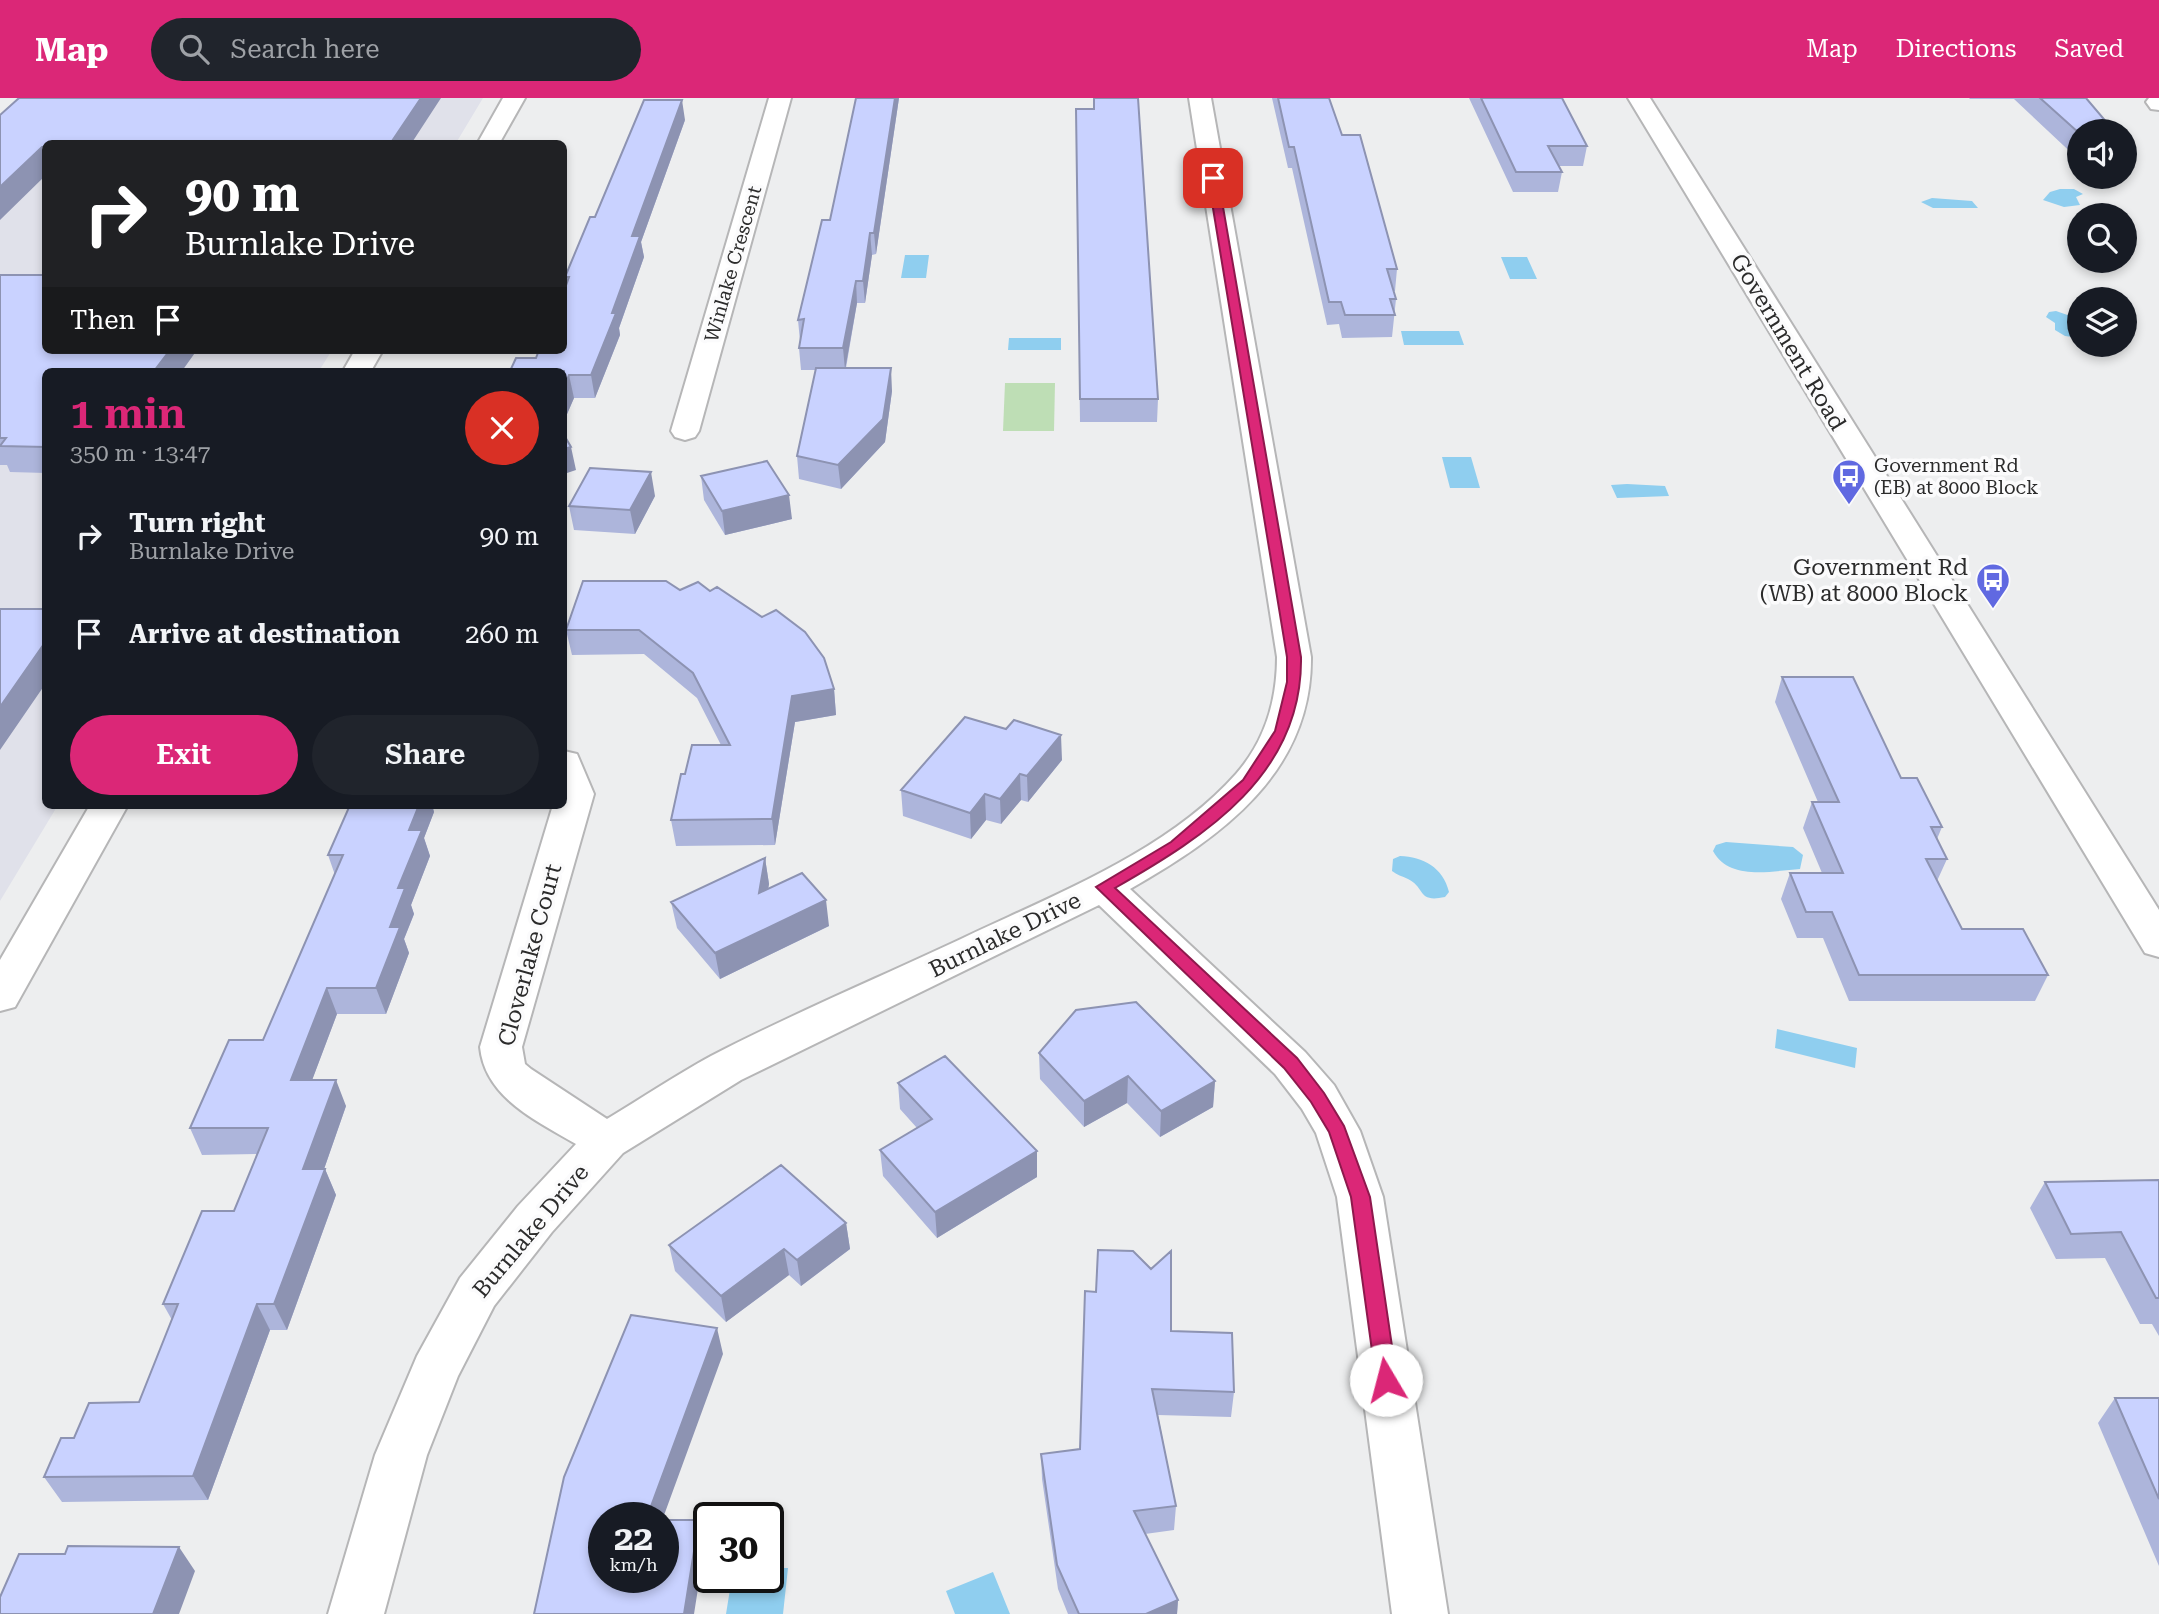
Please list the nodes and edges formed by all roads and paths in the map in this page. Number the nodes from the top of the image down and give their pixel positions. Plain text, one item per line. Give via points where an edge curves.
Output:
1 (514, 98) edge
2 (780, 98) edge
3 (1200, 98) edge
4 (1639, 98) edge
5 (490, 140) edge
6 (685, 431) dead end
7 (567, 771) edge
8 (107, 809) edge
9 (1104, 887) junction
10 (2159, 943) edge
11 (0, 996) edge
12 (607, 1141) junction
13 (356, 1614) edge
14 (1420, 1614) edge

1 - 5 street
2 - 6 street, Winlake Crescent
3 - 9 street, Burnlake Drive via 1294,657 1294,682 1282,731 1248,784 1177,846
4 - 10 street, Government Road
7 - 12 street, Cloverlake Court via 575,794 501,1047 503,1063 516,1081
8 - 11 street
9 - 12 street, Burnlake Drive via 726,1068
9 - 14 street via 1290,1063 1338,1131 1360,1197
12 - 13 street, Burnlake Drive via 535,1219 465,1314 435,1371 401,1455

